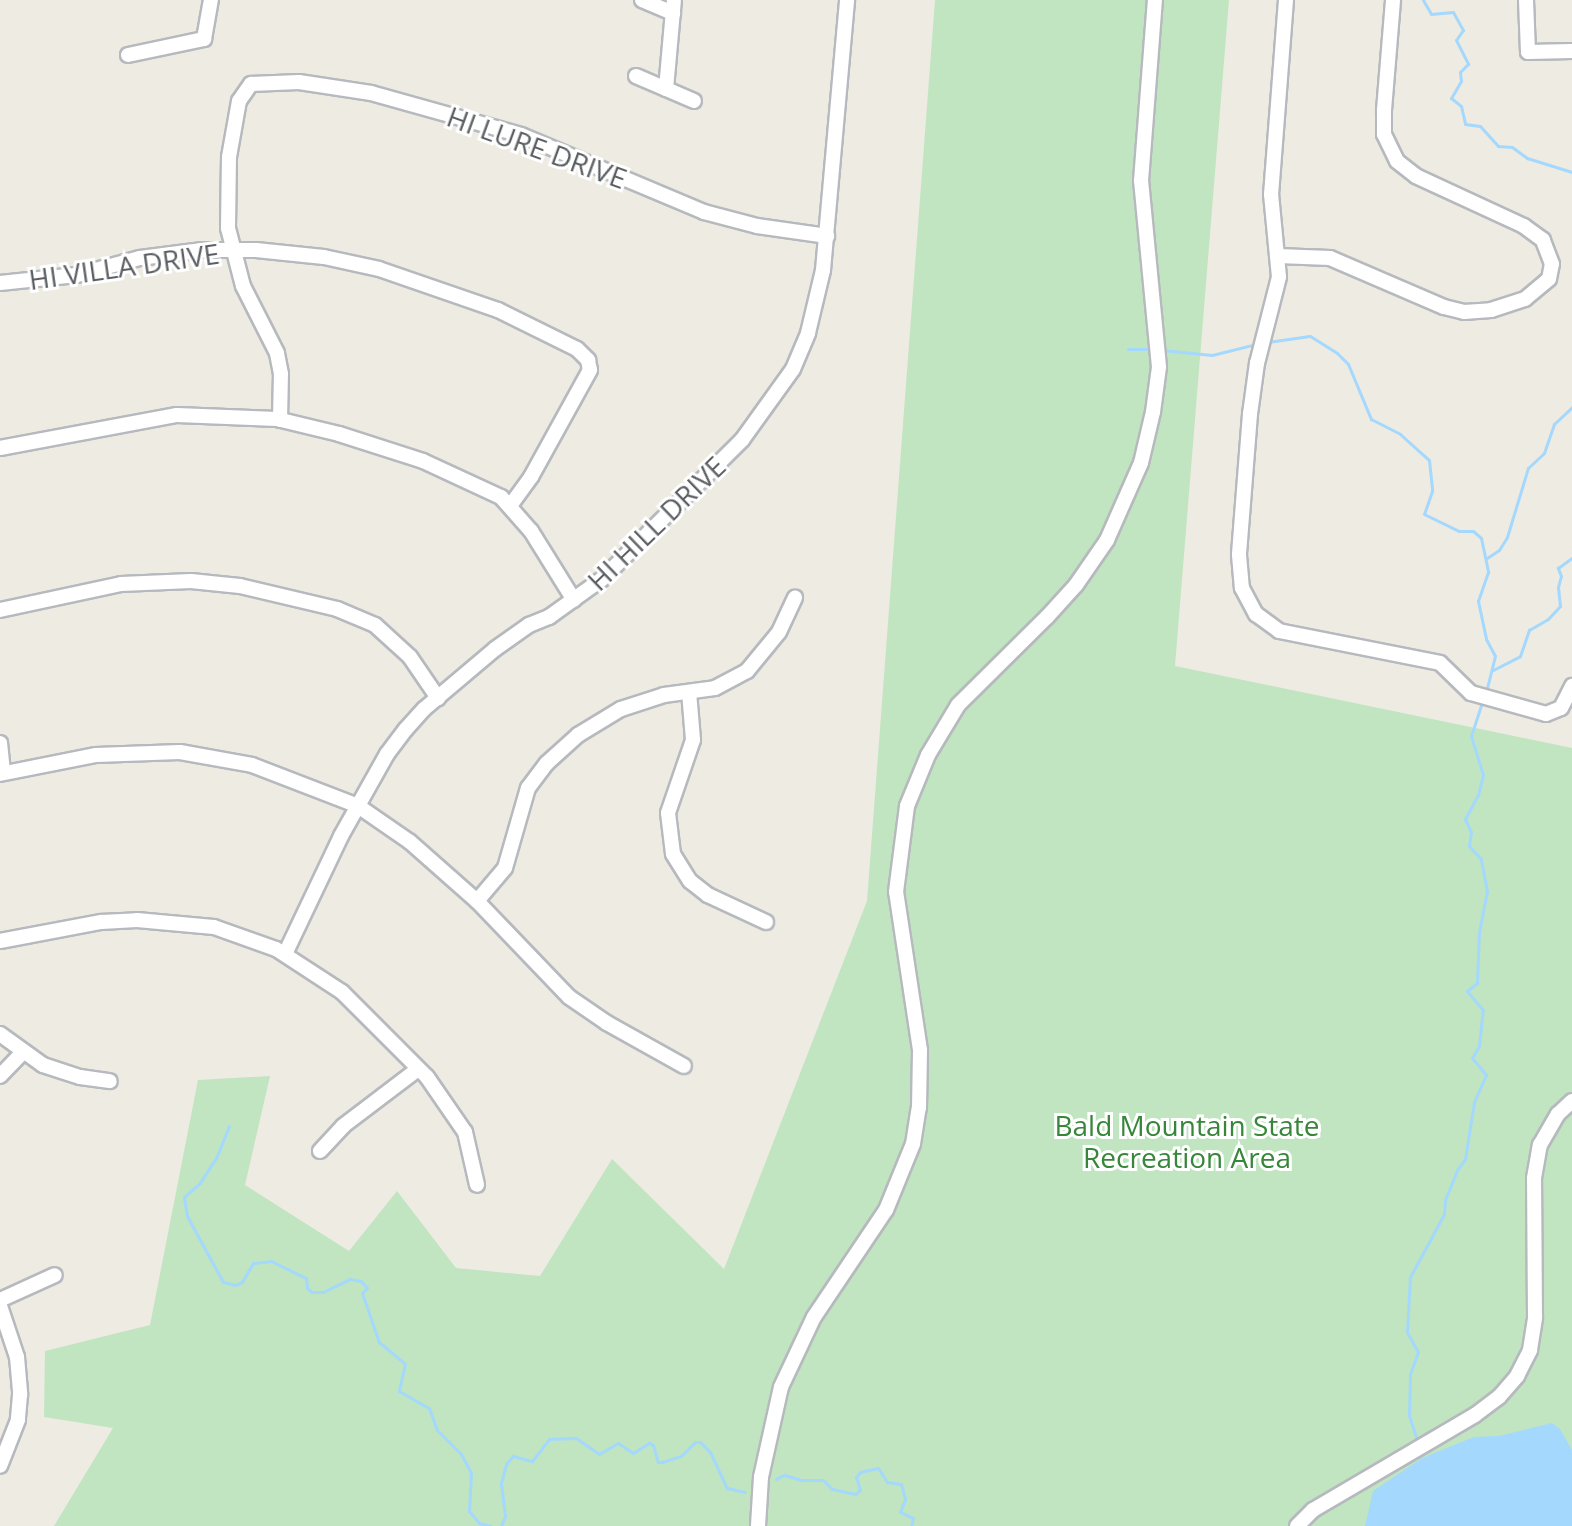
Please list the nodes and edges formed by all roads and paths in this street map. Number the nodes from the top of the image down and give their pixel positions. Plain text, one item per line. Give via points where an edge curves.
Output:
1 (211, 0) edge
2 (642, 0) edge
3 (847, 0) edge
4 (1155, 0) edge
5 (1286, 0) edge
6 (1393, 0) edge
7 (1526, 0) edge
8 (673, 6) edge
9 (1572, 51) edge
10 (128, 55) dead end
11 (636, 76) dead end
12 (666, 89) junction
13 (694, 101) dead end
14 (827, 236) junction
15 (232, 250) junction
16 (1278, 256) junction
17 (0, 283) edge
18 (280, 420) junction
19 (0, 448) edge
20 (511, 505) junction
21 (795, 597) dead end
22 (574, 600) junction
23 (0, 610) edge
24 (1572, 686) edge
25 (689, 692) junction
26 (438, 698) junction
27 (0, 743) edge
28 (1, 773) edge
29 (358, 806) junction
30 (477, 901) junction
31 (766, 922) dead end
32 (0, 941) edge
33 (285, 954) junction
34 (0, 1034) edge
35 (22, 1053) junction
36 (684, 1066) dead end
37 (418, 1069) junction
38 (0, 1076) edge
39 (110, 1081) dead end
40 (1572, 1101) edge
41 (320, 1151) dead end
42 (477, 1185) dead end
43 (55, 1275) dead end
44 (0, 1303) edge
45 (0, 1466) edge
46 (758, 1526) edge
47 (1297, 1526) edge

1 - 10 street via 204,39
2 - 8 street
3 - 14 street, HI HILL DRIVE
4 - 46 street via 1141,181 1159,367 1141,463 1107,540 1057,606 958,705 928,755 907,806 896,892 920,1050 913,1144 886,1210 814,1317 781,1387 761,1477
5 - 16 street via 1271,194
6 - 16 street via 1384,134 1397,161 1416,176 1543,240 1552,264 1549,279 1525,299 1479,313 1464,312 1330,258
7 - 9 street via 1528,52
8 - 12 street
11 - 12 street
12 - 13 street
14 - 15 street, HI LURE DRIVE via 704,212 521,135 371,93 258,82 245,89 229,157
14 - 22 street, HI HILL DRIVE via 808,333 768,407 707,476
15 - 17 street, HI VILLA DRIVE via 140,258 77,275
15 - 18 street via 243,286 277,353
15 - 20 street, HI VILLA DRIVE via 324,257 379,269 498,310 577,349 590,370
16 - 24 street via 1277,292 1257,363 1250,414 1239,564 1248,604 1279,631 1440,663 1471,693 1546,714 1561,708
18 - 19 street via 177,415
18 - 20 street via 423,461
20 - 22 street
21 - 25 street via 779,632 747,671 715,688
22 - 26 street, HI HILL DRIVE via 495,649
23 - 26 street via 121,584 191,581 240,586 314,602 375,625 410,657
25 - 30 street via 621,709 578,735 547,763 528,788 505,868
25 - 31 street via 693,740 668,813 673,854 690,881 708,895
26 - 29 street, HI HILL DRIVE via 406,729
27 - 28 street
28 - 29 street via 96,755 180,752 252,765
29 - 30 street via 410,842
29 - 33 street, HI HILL DRIVE
30 - 36 street via 569,997
32 - 33 street via 101,922 179,922 214,927
33 - 37 street via 342,992
34 - 35 street
35 - 38 street
35 - 39 street via 80,1077
37 - 41 street via 343,1126
37 - 42 street via 465,1132
40 - 47 street via 1540,1145 1534,1178 1535,1317 1530,1350 1517,1376 1475,1415 1313,1510
43 - 44 street
44 - 45 street via 17,1357 20,1395 18,1420

